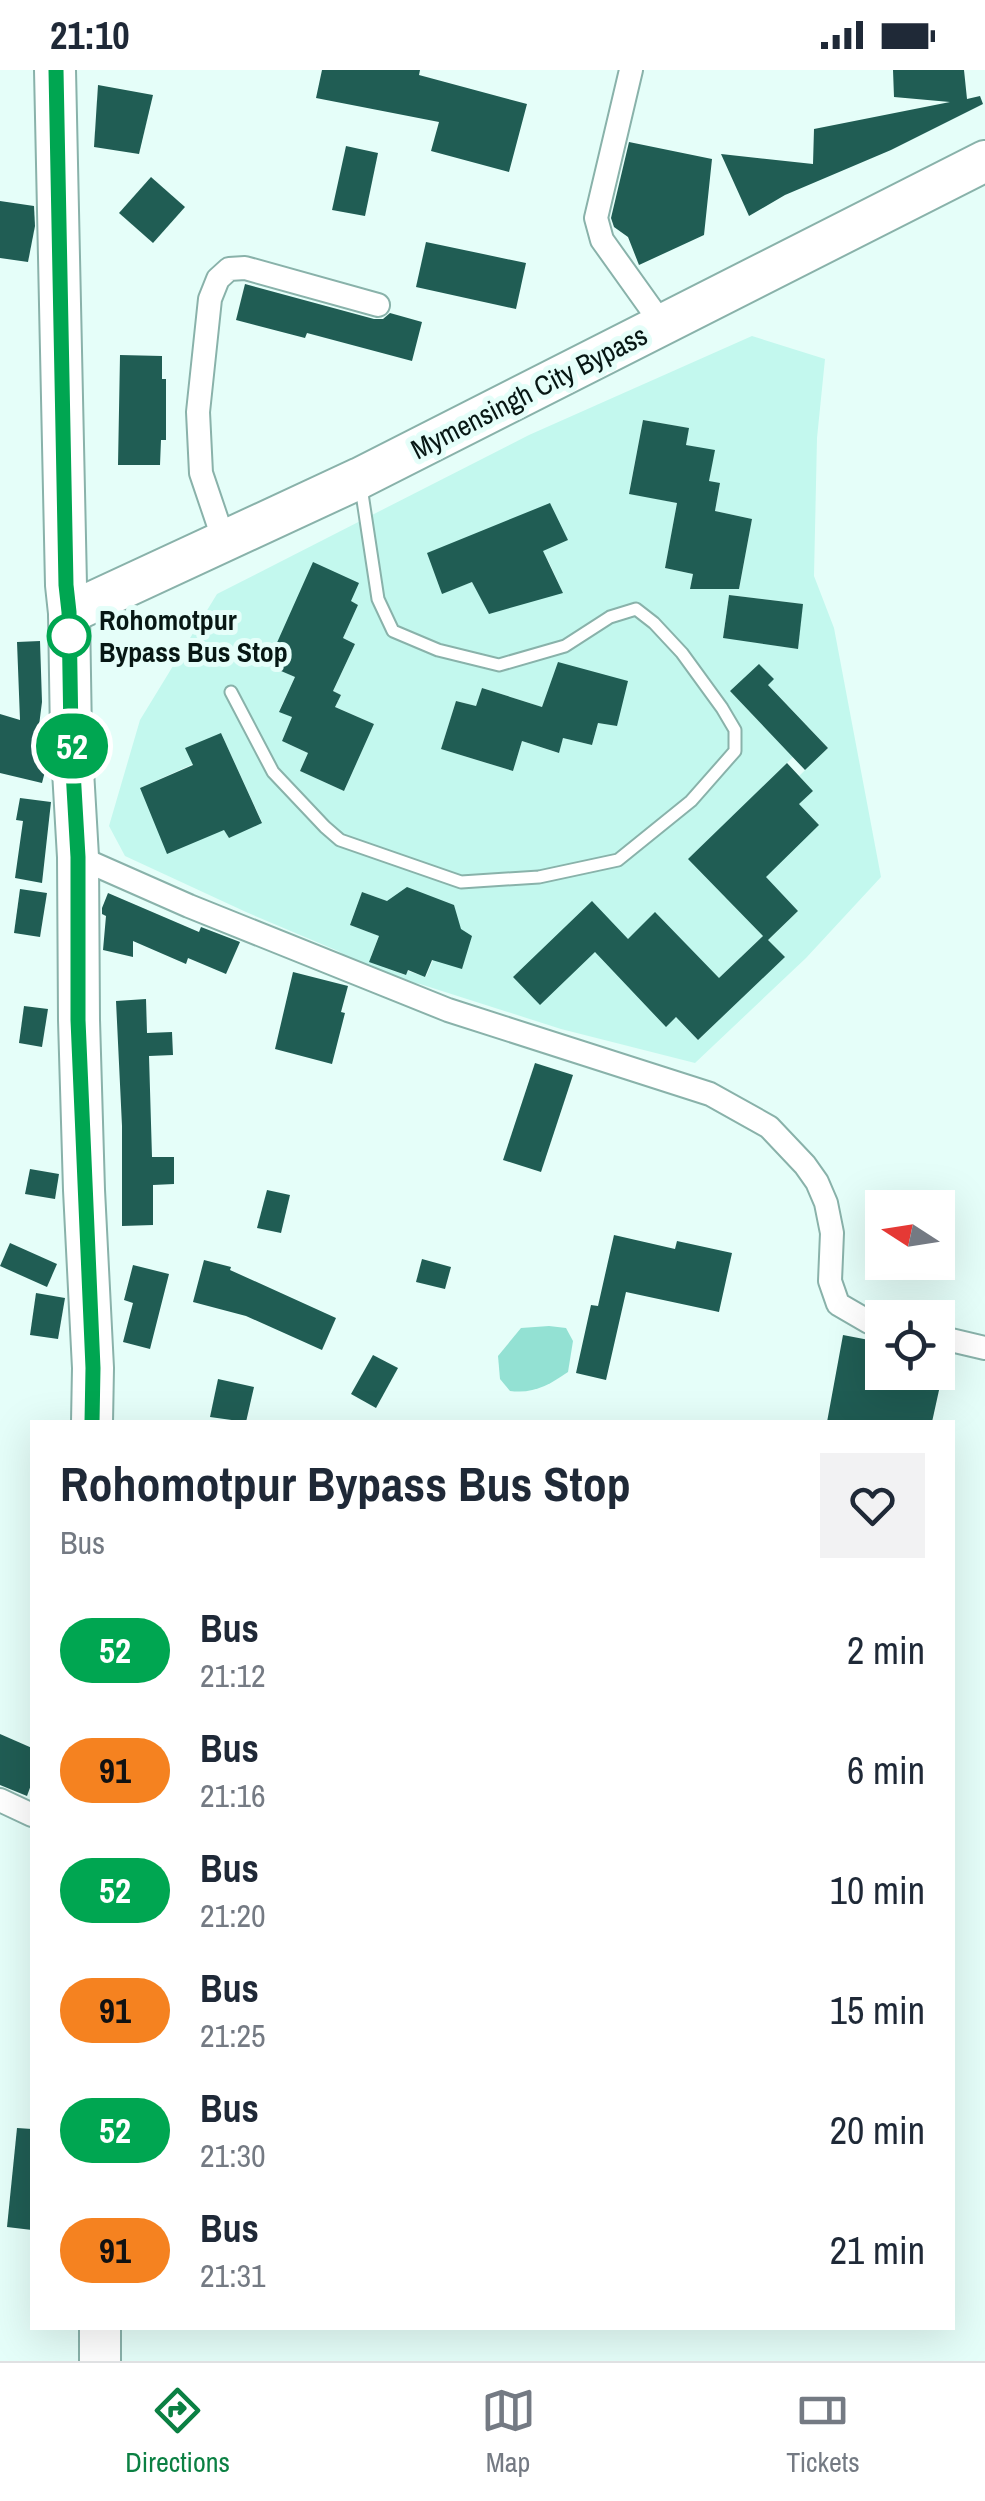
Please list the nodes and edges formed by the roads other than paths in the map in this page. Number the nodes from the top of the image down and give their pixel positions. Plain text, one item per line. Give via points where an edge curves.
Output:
1 (56, 70) edge
2 (631, 70) edge
3 (985, 161) edge
4 (378, 305) dead end
5 (662, 324) junction
6 (360, 478) junction
7 (224, 541) junction
8 (69, 612) junction
9 (232, 692) dead end
10 (78, 857) junction
11 (865, 1320) edge
12 (955, 1341) edge
13 (985, 1348) edge
14 (92, 1420) edge
15 (0, 1800) edge
16 (30, 1814) edge
17 (100, 2330) edge
18 (100, 2361) edge

1 - 8 highway
2 - 5 street via 596,218 602,240
3 - 5 highway, Mymensingh City Bypass
4 - 7 street via 245,268 229,269 218,280 210,298 198,412 201,473
5 - 6 highway, Mymensingh City Bypass
6 - 7 highway, Mymensingh City Bypass
6 - 9 lane via 378,599 393,631 499,666 566,646 636,608 722,708 736,730 735,751 691,802 618,860 462,882 340,840 325,828 273,772
7 - 8 highway, Mymensingh City Bypass
8 - 10 highway
10 - 11 street via 448,1010 710,1094 768,1128 818,1182 832,1234 830,1281 838,1304
10 - 14 highway
12 - 13 street
15 - 16 street
17 - 18 highway

